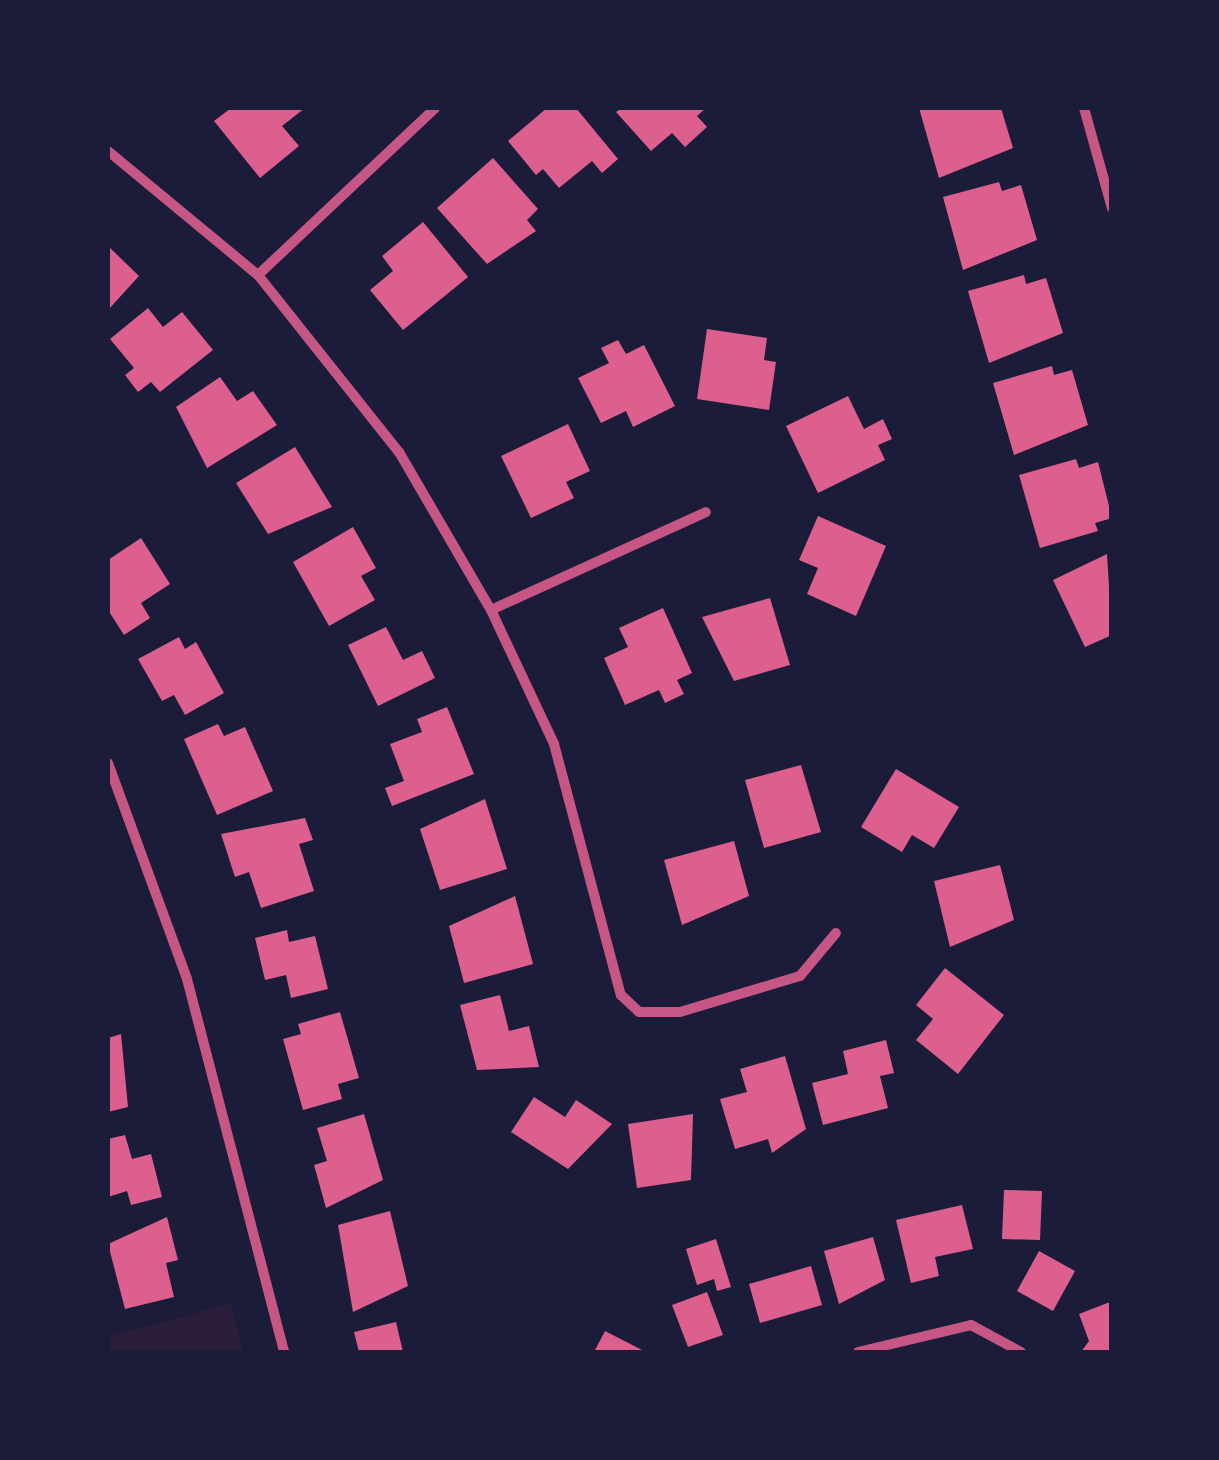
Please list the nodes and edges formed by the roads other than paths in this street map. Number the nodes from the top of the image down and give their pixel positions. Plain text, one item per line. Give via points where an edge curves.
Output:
1 (435, 108) edge
2 (1084, 108) edge
3 (108, 151) edge
4 (1112, 208) edge
5 (258, 275) junction
6 (706, 512) dead end
7 (491, 610) junction
8 (108, 763) edge
9 (836, 934) dead end
10 (284, 1352) edge
11 (858, 1352) edge
12 (1020, 1352) edge

1 - 5 street
2 - 4 street
3 - 5 street
5 - 7 street via 399,452
6 - 7 street
7 - 9 street via 554,744 621,995 639,1012 680,1012 800,976
8 - 10 street via 187,979
11 - 12 street via 972,1325

